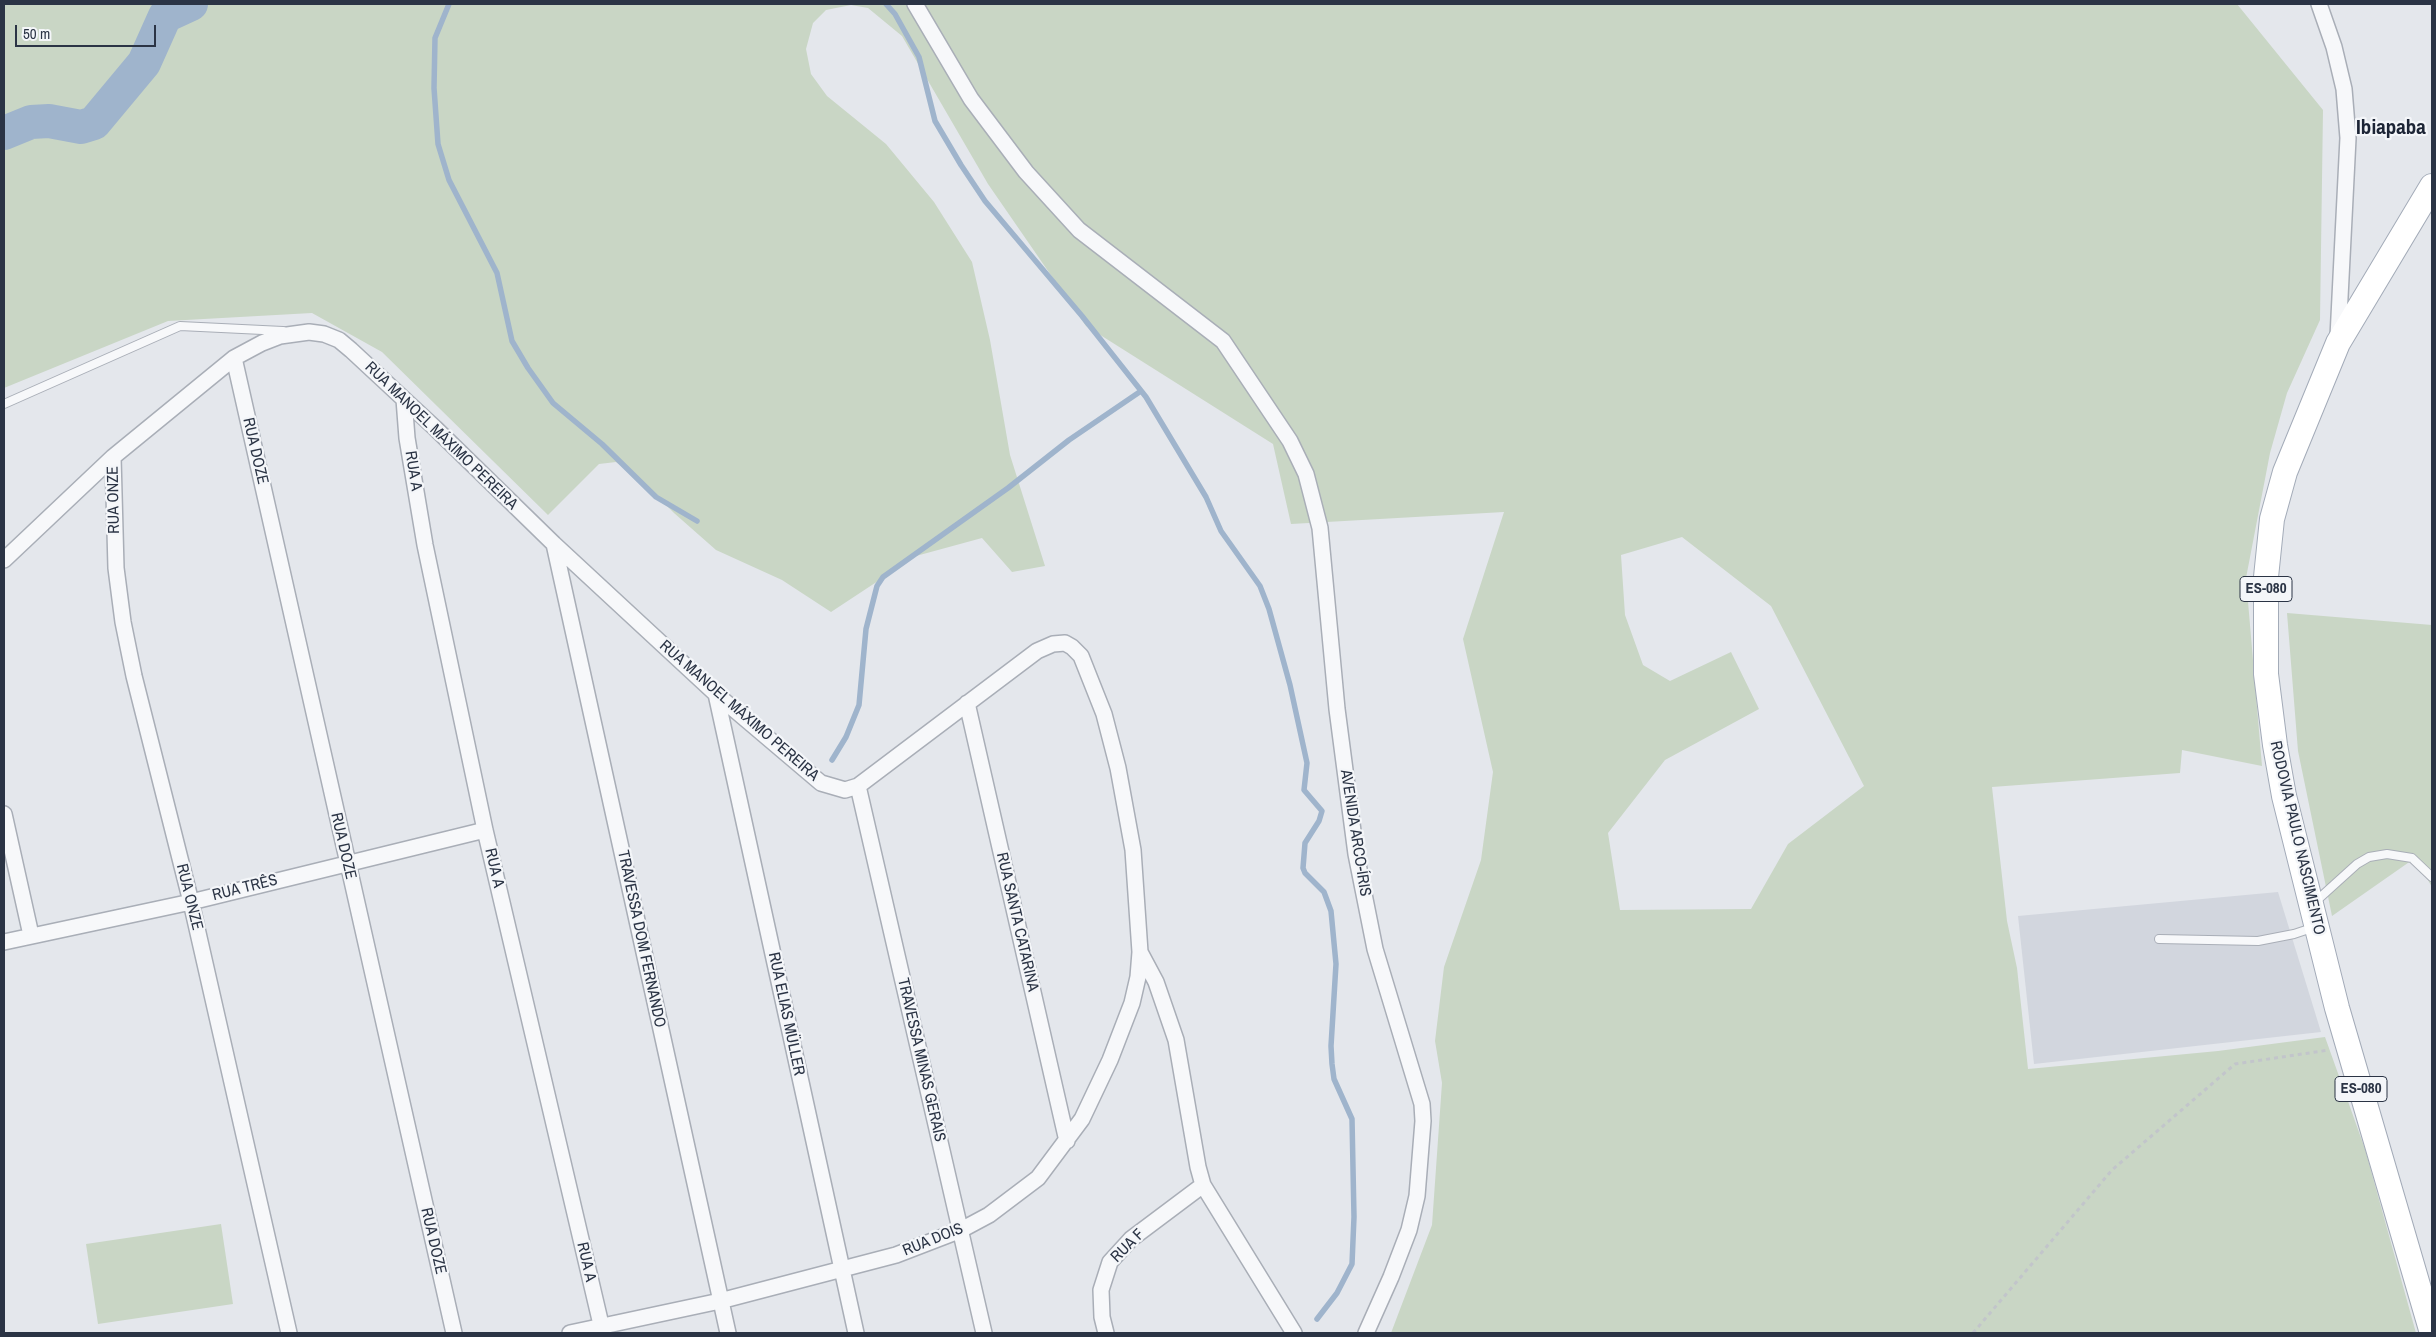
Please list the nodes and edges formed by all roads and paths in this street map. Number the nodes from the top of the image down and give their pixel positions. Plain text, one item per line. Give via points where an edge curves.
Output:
1 (915, 4) edge
2 (2319, 4) edge
3 (2432, 186) edge
4 (309, 332) junction
5 (2338, 344) junction
6 (234, 358) junction
7 (404, 399) junction
8 (4, 404) edge
9 (113, 457) junction
10 (554, 544) junction
11 (4, 560) edge
12 (716, 694) junction
13 (967, 703) junction
14 (858, 786) junction
15 (4, 814) edge
16 (485, 830) junction
17 (346, 862) junction
18 (2432, 877) edge
19 (191, 902) junction
20 (2314, 916) junction
21 (31, 935) junction
22 (2159, 939) dead end
23 (4, 942) edge
24 (1140, 952) junction
25 (2348, 1047) junction
26 (1067, 1141) junction
27 (1203, 1185) junction
28 (961, 1230) junction
29 (842, 1269) junction
30 (720, 1301) junction
31 (602, 1330) edge
32 (289, 1333) edge
33 (454, 1333) edge
34 (570, 1333) edge
35 (728, 1333) edge
36 (856, 1333) edge
37 (984, 1333) edge
38 (1106, 1333) edge
39 (1294, 1333) edge
40 (1366, 1333) edge
41 (1973, 1333) edge
42 (2432, 1333) edge

1 - 40 street, AVENIDA ARCO-ÍRIS via 971,99 1026,172 1079,230 1222,341 1290,441 1306,474 1320,528 1337,708 1356,854 1375,949 1422,1104 1417,1196 1409,1230
2 - 5 street via 2344,89 2348,138
3 - 5 main road, RODOVIA PAULO NASCIMENTO / ES-080
4 - 6 street, RUA MANOEL MÁXIMO PEREIRA via 262,342
4 - 7 street, RUA MANOEL MÁXIMO PEREIRA via 338,340
4 - 8 lane via 180,326
5 - 20 main road, RODOVIA PAULO NASCIMENTO / ES-080 via 2285,472 2272,519 2266,577 2266,674 2274,745
6 - 9 street, RUA MANOEL MÁXIMO PEREIRA
6 - 17 street, RUA DOZE
7 - 10 street, RUA MANOEL MÁXIMO PEREIRA
7 - 16 street, RUA A via 407,438 425,545
9 - 11 street, RUA MANOEL MÁXIMO PEREIRA
9 - 19 street, RUA ONZE via 116,568 123,622
10 - 12 street, RUA MANOEL MÁXIMO PEREIRA
10 - 30 street, TRAVESSA DOM FERNANDO
12 - 14 street, RUA MANOEL MÁXIMO PEREIRA via 821,783 845,790
12 - 29 street, RUA ELIAS MÜLLER
13 - 14 street
13 - 24 street via 1037,651 1053,644 1065,643 1081,656 1104,714 1118,768 1133,850
13 - 26 street, RUA SANTA CATARINA
14 - 28 street, TRAVESSA MINAS GERAIS
15 - 21 street
16 - 17 street, RUA TRÊS
16 - 31 street, RUA A
17 - 19 street, RUA TRÊS
17 - 33 street, RUA DOZE
18 - 20 lane via 2412,858 2387,854 2369,857 2358,864
19 - 21 street, RUA TRÊS
19 - 32 street, RUA ONZE
20 - 22 lane via 2294,934 2258,941
20 - 25 main road, RODOVIA PAULO NASCIMENTO / ES-080
21 - 23 street, RUA TRÊS
24 - 26 street, RUA DOIS via 1132,1003 1118,1041 1095,1095
24 - 27 street via 1156,982 1176,1040
25 - 41 path via 2235,1064 2112,1170
25 - 42 main road, RODOVIA PAULO NASCIMENTO / ES-080
26 - 28 street, RUA DOIS via 1038,1178
27 - 38 street, RUA F via 1131,1239 1110,1262 1101,1290
27 - 39 street
28 - 29 street, RUA DOIS via 896,1255
28 - 37 street, TRAVESSA MINAS GERAIS
29 - 30 street, RUA DOIS
29 - 36 street, RUA ELIAS MÜLLER
30 - 31 street, RUA DOIS
30 - 35 street, TRAVESSA DOM FERNANDO
31 - 34 street, RUA DOIS

